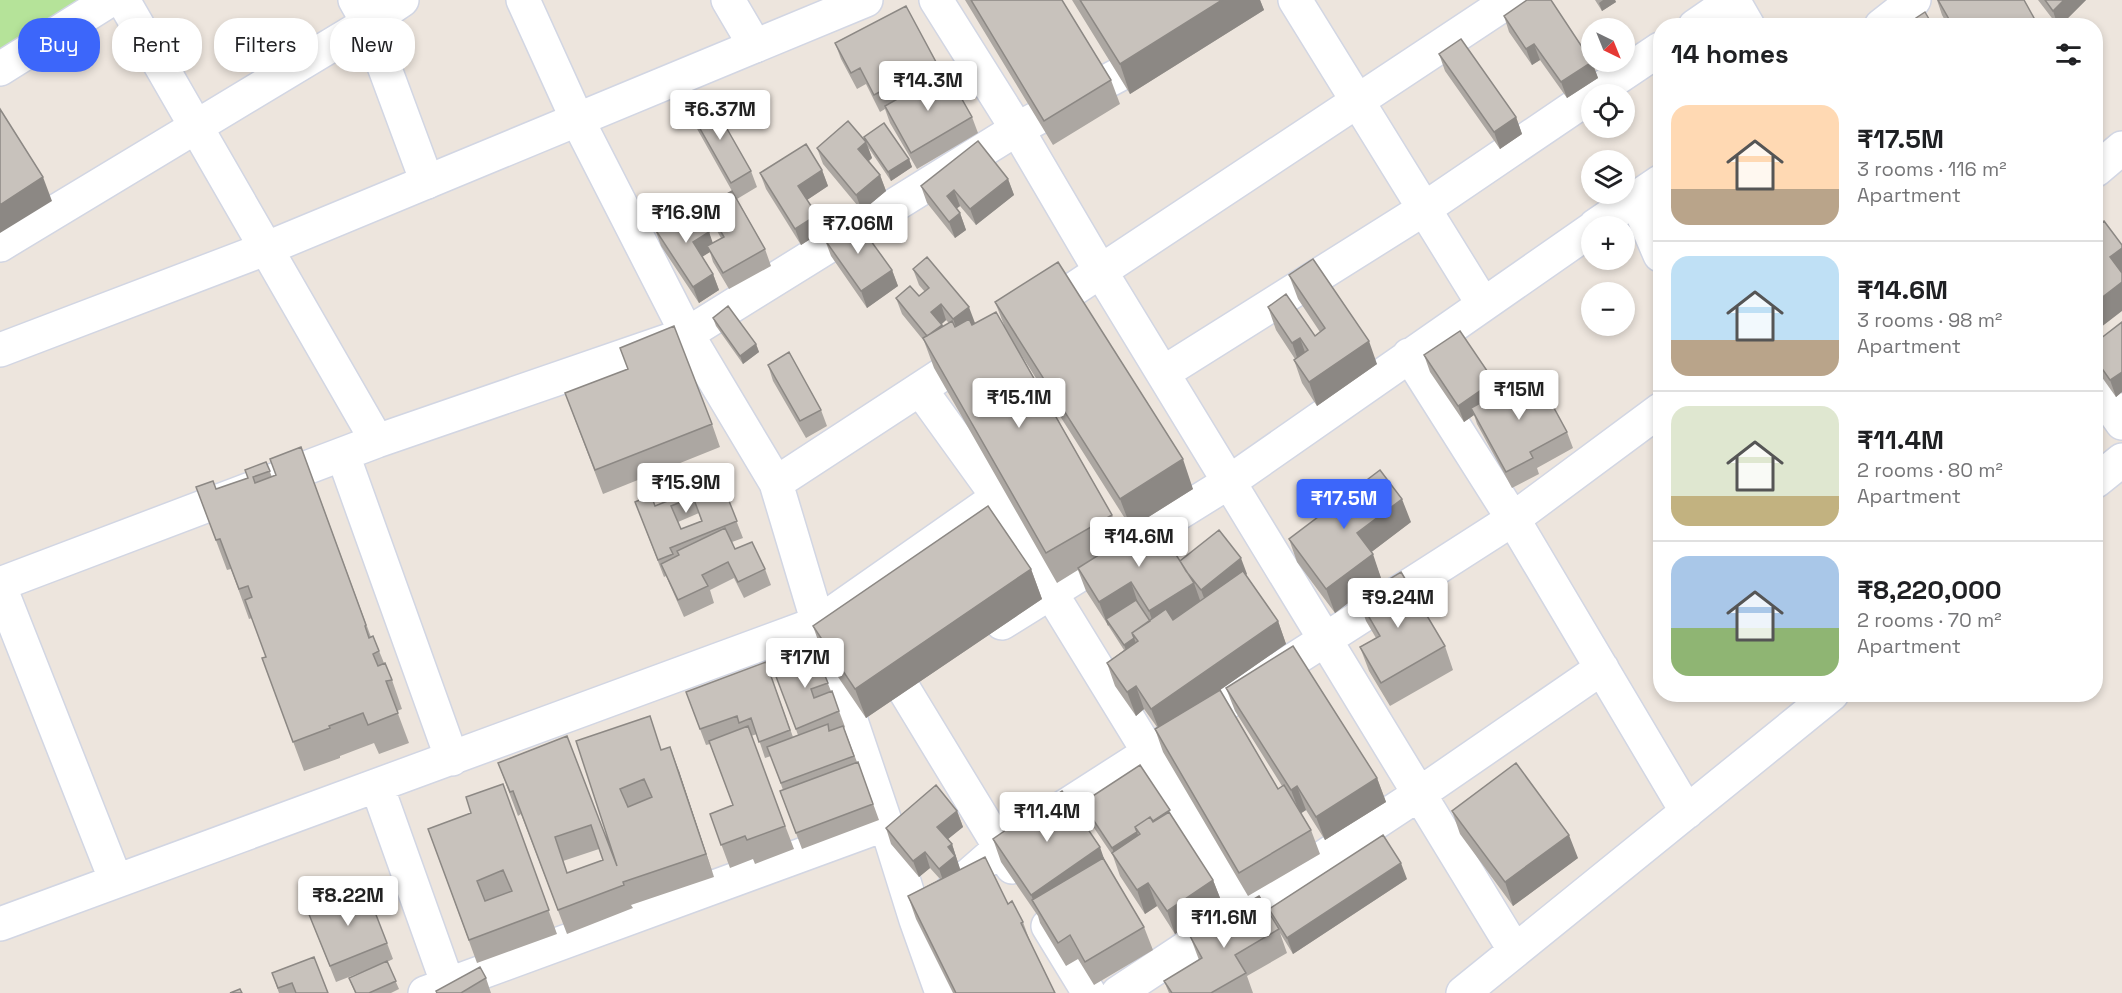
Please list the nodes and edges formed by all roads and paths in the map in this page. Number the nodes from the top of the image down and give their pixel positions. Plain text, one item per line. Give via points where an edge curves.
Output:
1 (110, 0) edge
2 (123, 0) edge
3 (402, 0) edge
4 (523, 0) edge
5 (728, 0) edge
6 (866, 0) edge
7 (936, 0) edge
8 (1295, 0) edge
9 (1510, 0) edge
10 (1733, 0) edge
11 (1914, 0) edge
12 (362, 11) edge
13 (1707, 18) edge
14 (1743, 18) edge
15 (1891, 18) edge
16 (1186, 39) edge
17 (755, 46) junction
18 (1653, 54) edge
19 (0, 69) edge
20 (1608, 84) edge
21 (1358, 102) junction
22 (1581, 102) edge
23 (577, 120) junction
24 (195, 126) junction
25 (1017, 129) junction
26 (2122, 148) edge
27 (2103, 164) edge
28 (427, 182) junction
29 (1648, 190) edge
30 (1424, 209) junction
31 (1610, 216) edge
32 (1653, 217) edge
33 (1581, 237) edge
34 (0, 245) edge
35 (265, 249) junction
36 (1101, 272) junction
37 (1483, 304) junction
38 (687, 334) junction
39 (0, 350) edge
40 (1409, 356) junction
41 (1163, 373) junction
42 (920, 389) junction
43 (2103, 396) edge
44 (1653, 415) edge
45 (2122, 423) edge
46 (377, 441) junction
47 (343, 455) junction
48 (2122, 460) edge
49 (2103, 475) edge
50 (1229, 482) junction
51 (776, 483) junction
52 (998, 497) junction
53 (1124, 507) edge
54 (1513, 519) junction
55 (1142, 537) junction
56 (0, 585) edge
57 (1052, 593) junction
58 (818, 623) junction
59 (982, 636) dead end
60 (1325, 640) junction
61 (932, 668) edge
62 (1602, 668) junction
63 (902, 686) junction
64 (1822, 702) edge
65 (850, 719) junction
66 (1149, 753) junction
67 (452, 759) junction
68 (377, 786) junction
69 (1419, 794) junction
70 (1687, 812) junction
71 (886, 824) junction
72 (1000, 848) junction
73 (116, 881) junction
74 (1245, 909) junction
75 (916, 920) junction
76 (0, 924) edge
77 (1515, 951) junction
78 (437, 989) edge
79 (942, 993) edge
80 (1089, 993) edge
81 (1118, 993) edge
82 (1462, 993) edge

1 - 19 street
2 - 24 street
3 - 12 street
4 - 23 street
5 - 17 street
6 - 17 street
7 - 25 street
8 - 21 street
9 - 21 street
10 - 13 street
10 - 14 street
11 - 15 street
12 - 24 street
12 - 28 street
16 - 25 street
17 - 23 street
18 - 20 street
21 - 30 street
21 - 36 street
22 - 30 street
23 - 28 street
23 - 38 street
24 - 34 street
24 - 35 street
25 - 36 street
25 - 38 street
26 - 27 street
28 - 35 street
29 - 31 street
29 - 32 street
30 - 37 street
30 - 41 street
33 - 37 street
35 - 39 street
35 - 46 street
36 - 41 street
36 - 42 street via 1014,328 1012,336
37 - 40 street
38 - 46 street
38 - 51 street
40 - 50 street
40 - 54 street
41 - 50 street
42 - 51 street
42 - 52 street
43 - 45 street
44 - 54 street
46 - 47 street
47 - 56 street
47 - 67 street
48 - 49 street
50 - 55 street
50 - 60 street
51 - 58 street
52 - 57 street
52 - 58 street
53 - 55 street
54 - 60 street
54 - 62 street
55 - 57 street
56 - 73 street
57 - 59 street
57 - 66 street
58 - 65 street
58 - 67 street
60 - 66 street
60 - 69 street
61 - 63 street
62 - 69 street
62 - 70 street
63 - 65 street
63 - 72 street
64 - 70 street
65 - 71 street
66 - 72 street
66 - 74 street
67 - 68 street
68 - 73 street
68 - 78 street
69 - 74 street
69 - 77 street
70 - 77 street
71 - 75 street
71 - 78 street
72 - 75 street
72 - 80 street
73 - 76 street
74 - 81 street
75 - 79 street
77 - 82 street

